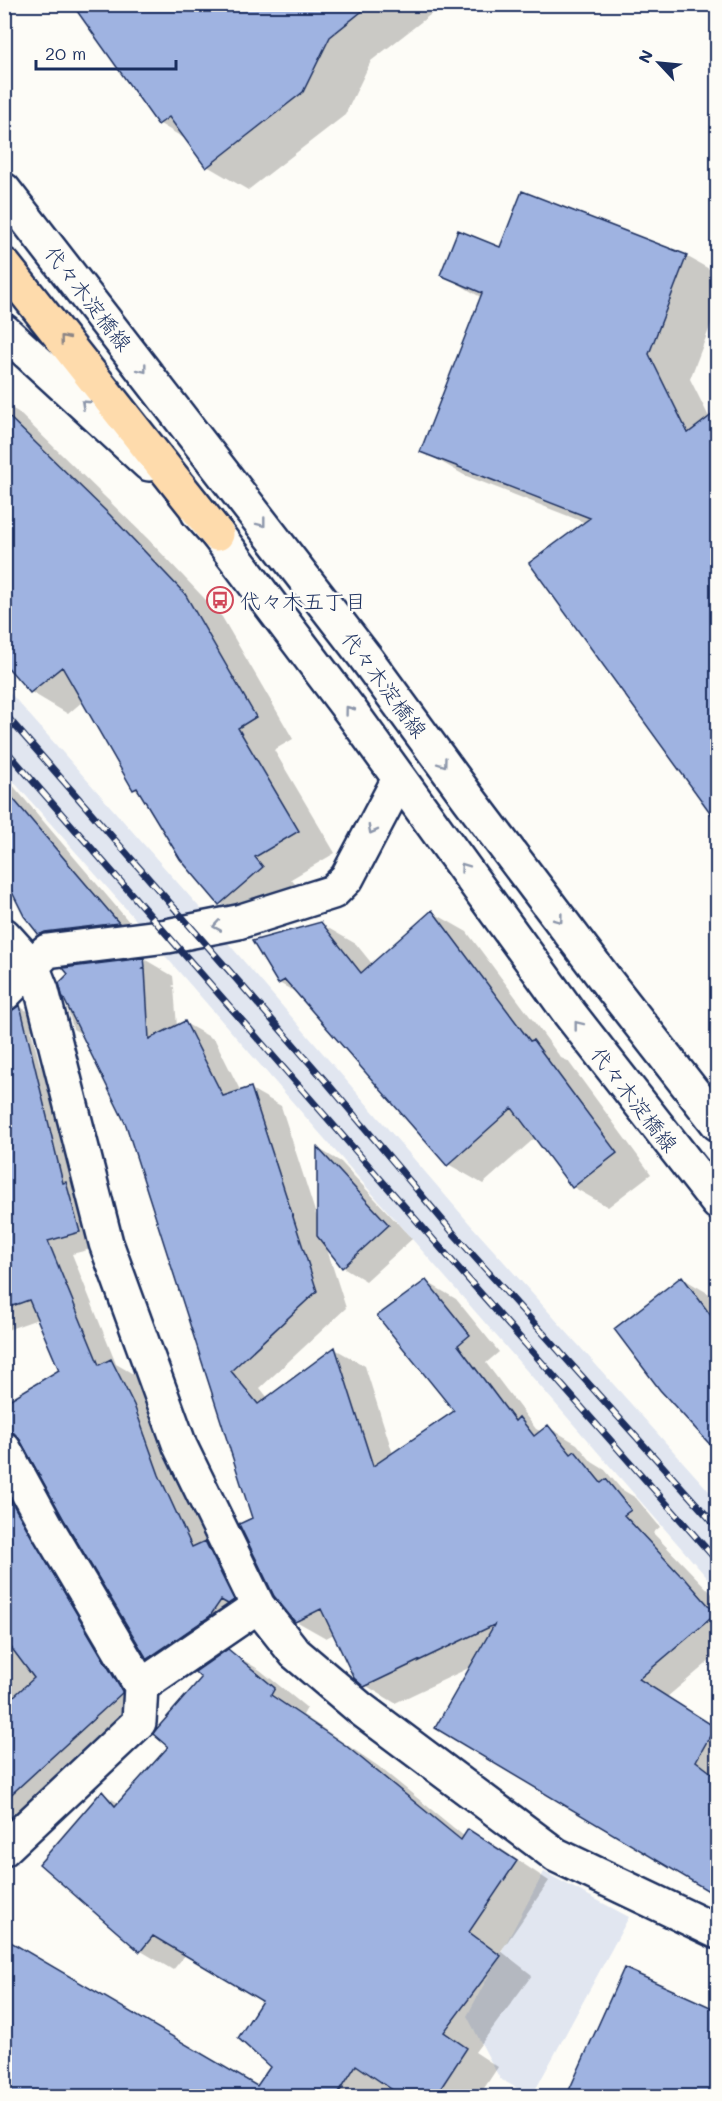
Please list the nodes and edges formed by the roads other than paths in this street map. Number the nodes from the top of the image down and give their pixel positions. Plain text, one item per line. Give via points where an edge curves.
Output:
1 (4, 190) edge
2 (4, 265) edge
3 (4, 331) edge
4 (217, 534) junction
5 (399, 778) junction
6 (4, 935) edge
7 (32, 966) junction
8 (4, 994) edge
9 (717, 1124) edge
10 (717, 1203) edge
11 (4, 1449) edge
12 (258, 1606) junction
13 (141, 1686) junction
14 (4, 1849) edge
15 (717, 1932) edge

1 -> 9 street, 代々木淀橋線 via 358,648
4 -> 2 highway
4 -> 3 street, 代々木淀橋線 via 158,472
5 -> 4 street, 代々木淀橋線
5 -> 7 street via 347,878 333,892 238,922 167,936 47,951
10 -> 5 street, 代々木淀橋線 via 570,1014
6 - 7 street
7 - 8 street
7 - 12 street via 42,991 106,1243 180,1446
11 - 13 street
12 - 13 street
12 - 15 street via 295,1653 555,1856
13 - 14 street via 139,1722

